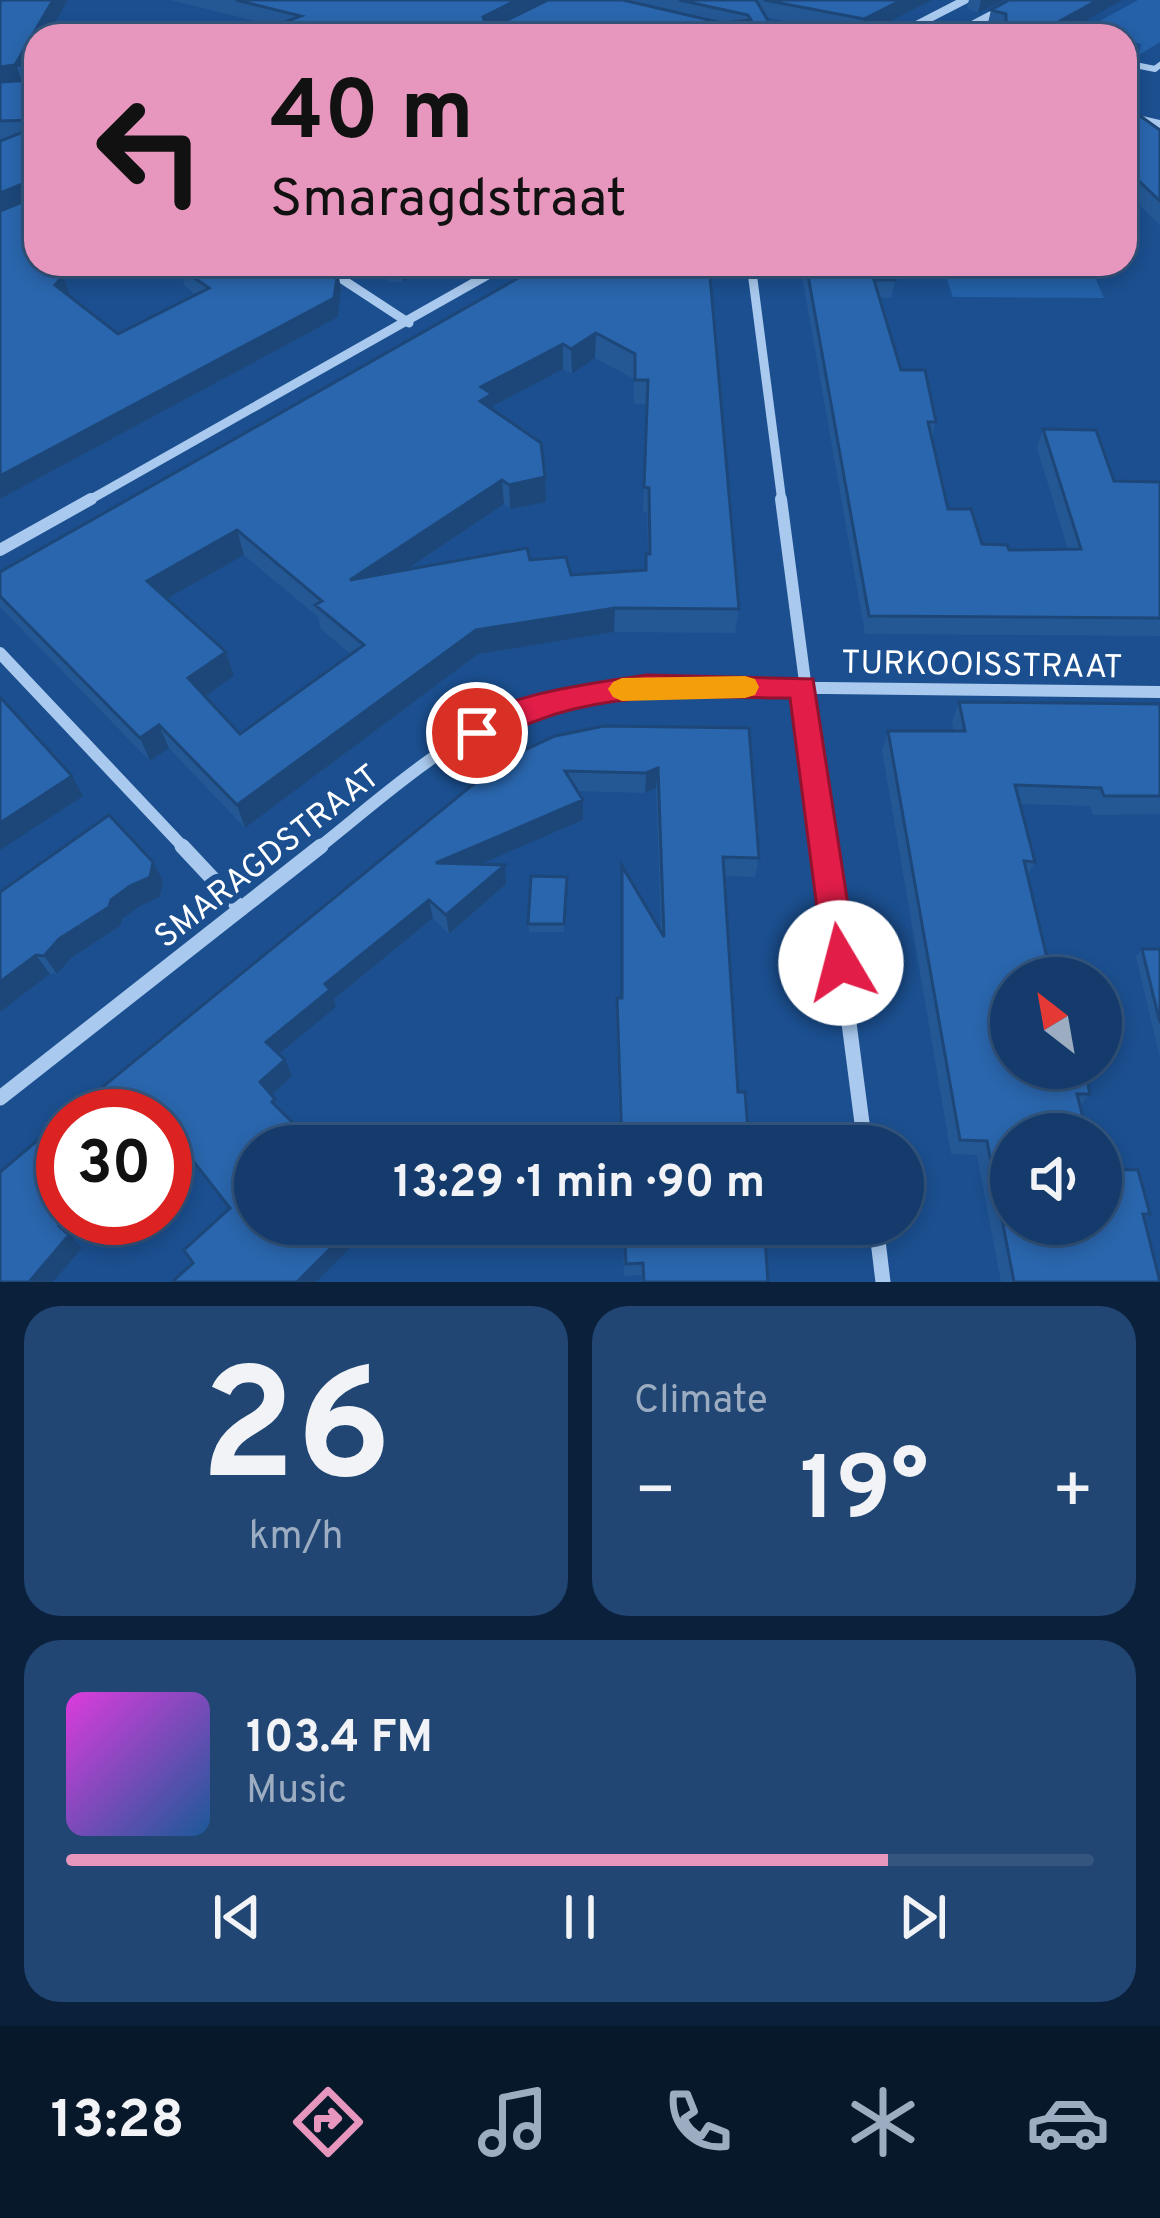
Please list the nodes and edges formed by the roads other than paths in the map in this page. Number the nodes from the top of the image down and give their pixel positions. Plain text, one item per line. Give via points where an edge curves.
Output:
1 (965, 0) edge
2 (1020, 0) edge
3 (919, 24) edge
4 (974, 24) edge
5 (337, 276) edge
6 (486, 276) edge
7 (752, 276) edge
8 (409, 323) junction
9 (0, 550) edge
10 (0, 653) edge
11 (803, 687) junction
12 (1160, 692) edge
13 (242, 909) junction
14 (0, 1098) edge
15 (862, 1125) edge
16 (879, 1245) edge
17 (884, 1282) edge

1 - 3 street
2 - 4 street
5 - 8 street
6 - 8 street
7 - 11 street
8 - 9 street
10 - 13 street
11 - 12 street, TURKOOISSTRAAT
11 - 13 street, SMARAGDSTRAAT via 647,686 510,715 443,750
11 - 15 street
13 - 14 street, SMARAGDSTRAAT
16 - 17 street

